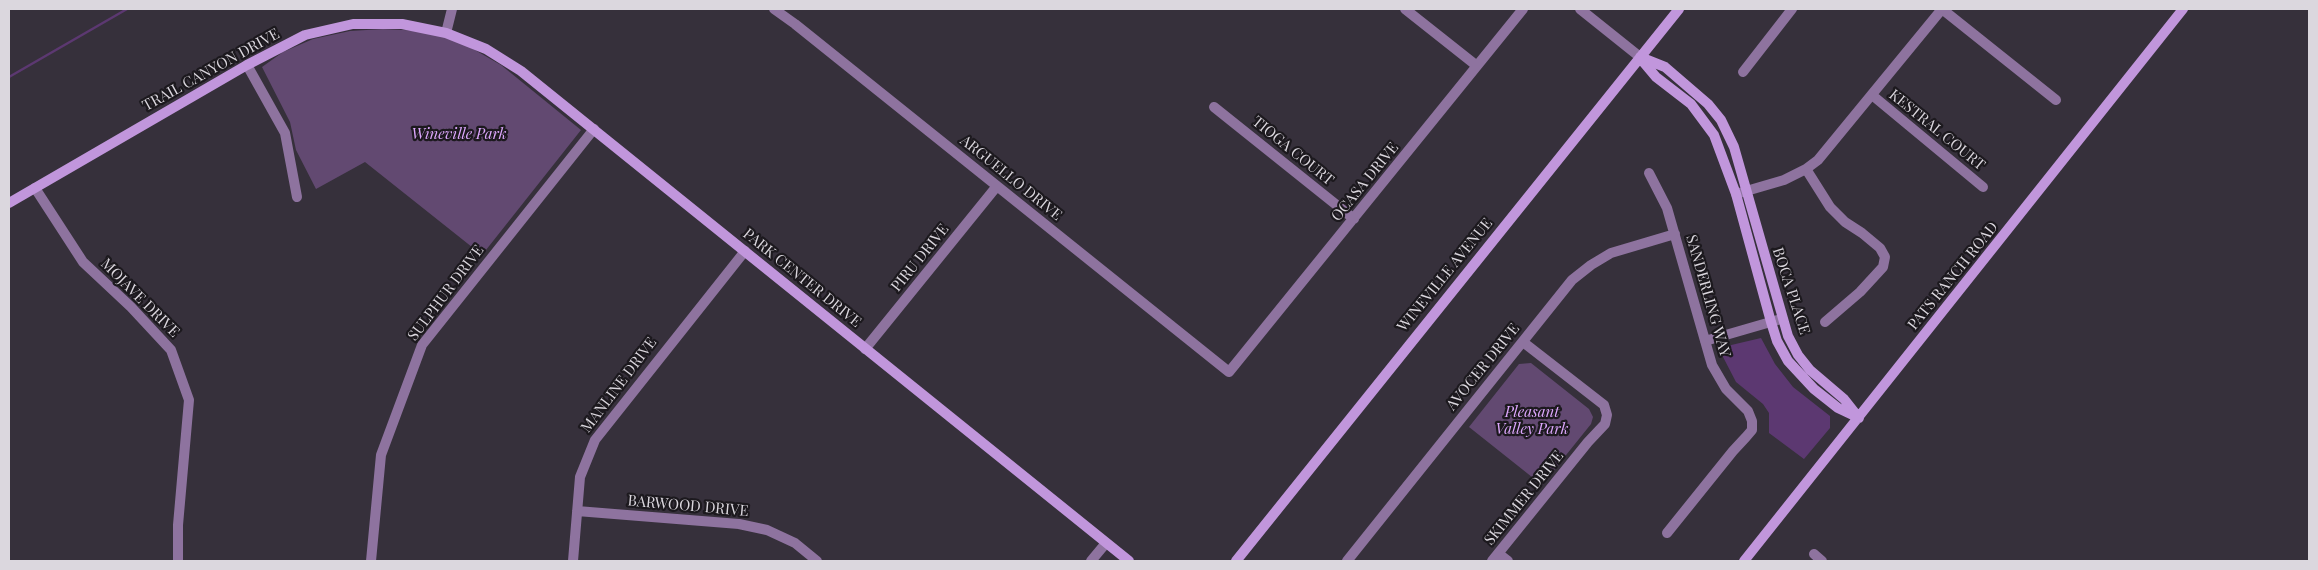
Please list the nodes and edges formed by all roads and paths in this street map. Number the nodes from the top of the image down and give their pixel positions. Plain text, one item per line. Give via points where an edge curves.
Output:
1 (452, 9) edge
2 (774, 9) edge
3 (1405, 9) edge
4 (1523, 9) edge
5 (1580, 9) edge
6 (1679, 9) edge
7 (1792, 9) edge
8 (1942, 9) edge
9 (2183, 9) edge
10 (446, 33) junction
11 (1640, 57) junction
12 (247, 65) junction
13 (1477, 66) junction
14 (1743, 72) dead end
15 (1872, 96) junction
16 (2056, 100) dead end
17 (1214, 107) dead end
18 (594, 129) junction
19 (1806, 169) junction
20 (1649, 173) dead end
21 (997, 186) junction
22 (1983, 187) dead end
23 (35, 188) junction
24 (1741, 193) junction
25 (297, 197) dead end
26 (9, 203) edge
27 (1354, 219) junction
28 (1675, 234) junction
29 (744, 251) junction
30 (1776, 320) junction
31 (1825, 322) dead end
32 (1705, 341) junction
33 (1522, 342) junction
34 (865, 349) junction
35 (1228, 372) joint
36 (1858, 418) junction
37 (578, 511) junction
38 (1667, 533) dead end
39 (1106, 543) junction
40 (1495, 557) edge
41 (178, 561) edge
42 (371, 561) edge
43 (573, 561) edge
44 (817, 561) edge
45 (1091, 561) edge
46 (1129, 561) edge
47 (1236, 561) edge
48 (1348, 561) edge
49 (1508, 561) edge
50 (1744, 561) edge

1 - 10 street
2 - 21 street, ARGUELLO DRIVE
3 - 13 street
4 - 13 street, OCASA DRIVE
5 - 11 street, BOCA PLACE
6 - 11 street, WINEVILLE AVENUE
7 - 14 street
8 - 15 street
8 - 16 street
9 - 36 street, PATS RANCH ROAD
10 - 12 street, TRAIL CANYON DRIVE via 402,24 353,24 305,35
10 - 18 street, PARK CENTER DRIVE via 486,48 521,71
11 - 24 street, BOCA PLACE via 1665,67 1708,104 1721,120 1734,147
11 - 47 street, WINEVILLE AVENUE
12 - 23 street, TRAIL CANYON DRIVE
12 - 25 street via 285,133
13 - 27 street, OCASA DRIVE
15 - 19 street via 1826,152
15 - 22 street, KESTRAL COURT
17 - 27 street, TIOGA COURT
18 - 29 street, PARK CENTER DRIVE
18 - 42 street, SULPHUR DRIVE via 422,345 381,455
19 - 24 street
19 - 31 street via 1830,207 1880,248 1885,257 1883,267 1860,292
20 - 28 street, SANDERLING WAY via 1667,208
21 - 34 street, PIRU DRIVE
21 - 35 street, ARGUELLO DRIVE
23 - 26 street, TRAIL CANYON DRIVE
23 - 41 street, MOJAVE DRIVE via 82,262 171,350 189,400
24 - 30 street, BOCA PLACE
27 - 35 street, OCASA DRIVE
28 - 32 street, SANDERLING WAY
28 - 33 street, AVOCER DRIVE via 1611,253 1591,265 1572,280
29 - 34 street, PARK CENTER DRIVE
29 - 37 street, MANLINE DRIVE via 600,432 584,462
30 - 32 street
30 - 36 street, BOCA PLACE via 1798,354 1821,380 1844,399
32 - 38 street, SANDERLING WAY via 1720,380 1748,411 1752,430
33 - 40 street, SKIMMER DRIVE via 1604,405 1607,415 1605,424
33 - 48 street, AVOCER DRIVE
34 - 39 street, PARK CENTER DRIVE
36 - 50 street, PATS RANCH ROAD
37 - 43 street, MANLINE DRIVE
37 - 44 street, BARWOOD DRIVE via 739,524 766,530 795,544
39 - 45 street
39 - 46 street, PARK CENTER DRIVE
40 - 49 street

